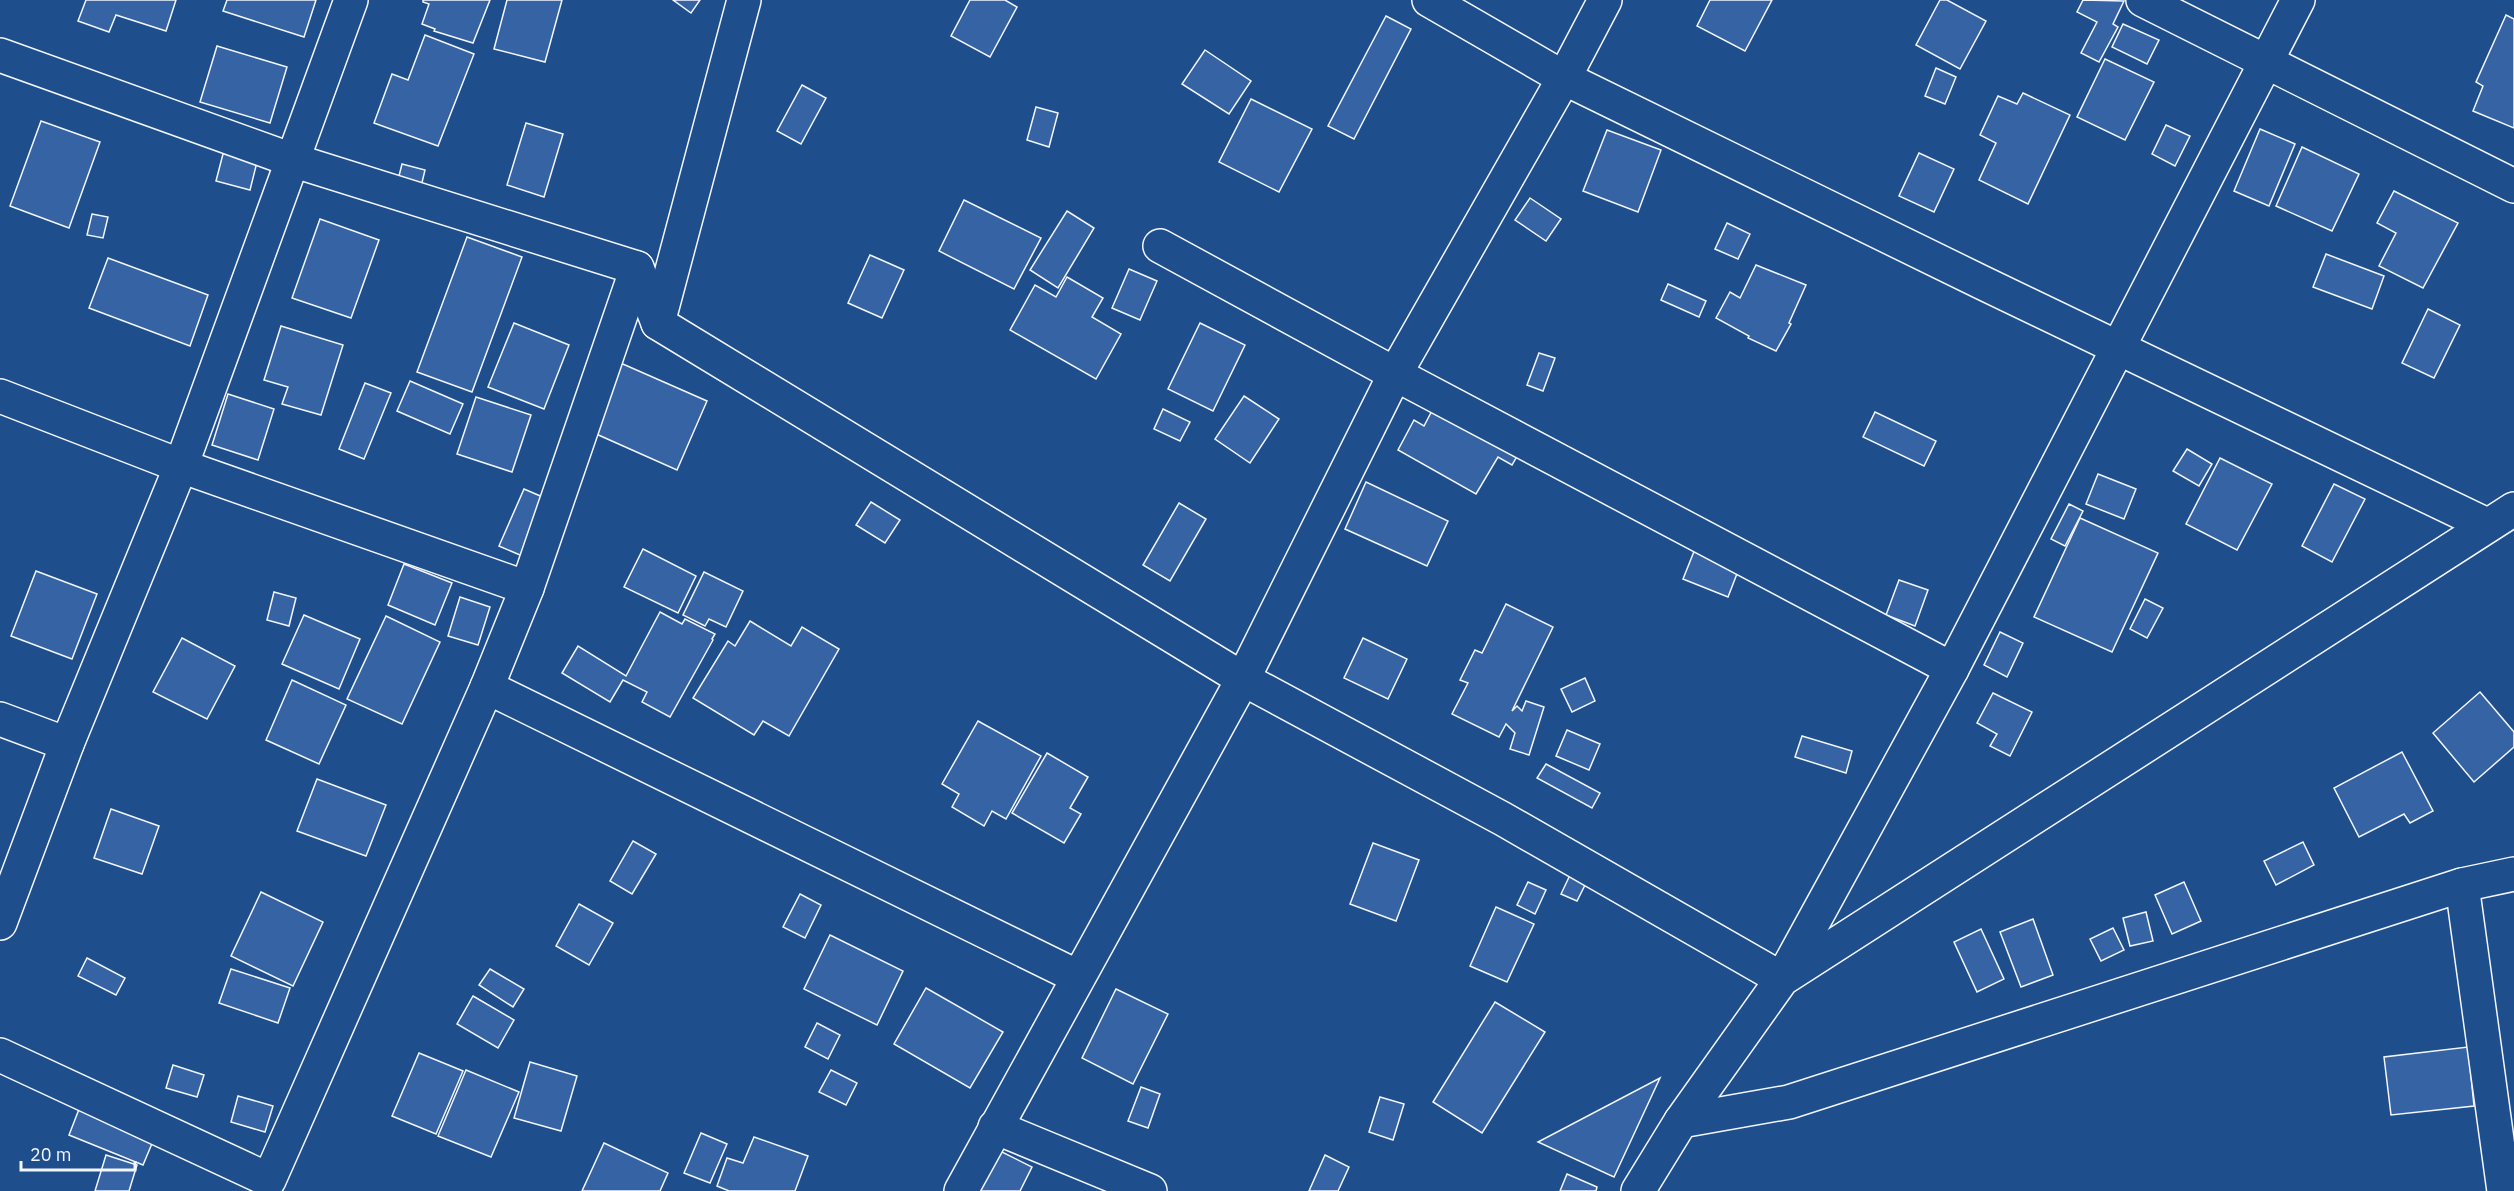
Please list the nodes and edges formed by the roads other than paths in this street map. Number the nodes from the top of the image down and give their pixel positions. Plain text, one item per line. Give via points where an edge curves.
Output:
1 (351, 0) edge
2 (744, 0) edge
3 (1429, 0) edge
4 (1605, 0) edge
5 (2143, 0) edge
6 (2298, 0) edge
7 (0, 55) edge
8 (2266, 62) junction
9 (1564, 78) junction
10 (292, 160) junction
11 (2514, 186) edge
12 (1160, 246) dead end
13 (637, 268) junction
14 (658, 323) junction
15 (2117, 348) junction
16 (1395, 374) junction
17 (0, 396) edge
18 (181, 466) junction
19 (2501, 517) edge
20 (527, 588) junction
21 (1952, 669) junction
22 (1243, 679) junction
23 (486, 687) junction
24 (0, 719) edge
25 (66, 744) junction
26 (2514, 874) edge
27 (2462, 885) junction
28 (0, 923) edge
29 (1078, 977) junction
30 (1782, 979) junction
31 (0, 1055) edge
32 (1681, 1121) junction
33 (995, 1126) junction
34 (961, 1191) edge
35 (1150, 1191) edge
36 (1638, 1191) edge
37 (2504, 1191) edge

1 - 10 street
2 - 14 street
3 - 9 street
4 - 9 street
5 - 8 street
6 - 8 street
7 - 10 street
8 - 11 street
8 - 15 street
9 - 15 street
9 - 16 street
10 - 13 street
10 - 18 street
12 - 16 street
13 - 14 street
13 - 20 street
14 - 22 street
15 - 19 street
15 - 21 street
16 - 21 street
16 - 22 street
17 - 18 street
18 - 20 street
18 - 25 street
19 - 30 street
20 - 23 street
21 - 30 street
22 - 29 street
22 - 30 street via 1503,819
23 - 29 street
23 - 31 street via 269,1180
24 - 25 street
25 - 28 street
26 - 27 street
27 - 32 street via 1789,1101
27 - 37 street
29 - 33 street
30 - 32 street
32 - 36 street
33 - 34 street
33 - 35 street

